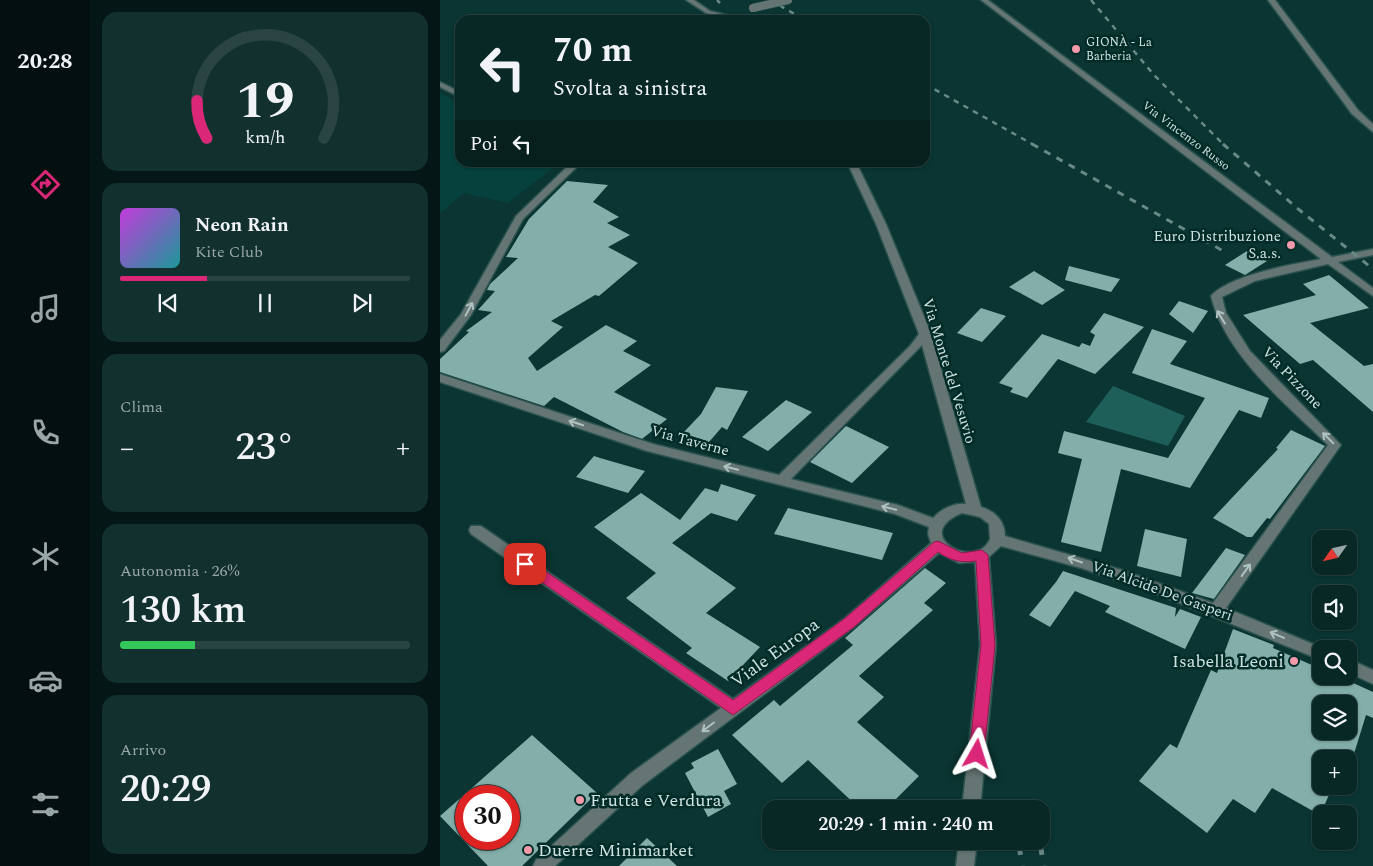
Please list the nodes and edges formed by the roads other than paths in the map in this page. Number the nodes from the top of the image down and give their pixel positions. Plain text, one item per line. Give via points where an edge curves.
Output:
1 (689, 0) edge
2 (788, 0) edge
3 (984, 0) edge
4 (1271, 0) edge
5 (750, 9) junction
6 (707, 15) edge
7 (729, 15) edge
8 (746, 15) edge
9 (440, 84) edge
10 (455, 92) edge
11 (1373, 129) edge
12 (573, 167) edge
13 (853, 167) edge
14 (1373, 252) edge
15 (1330, 260) junction
16 (1373, 293) edge
17 (925, 334) junction
18 (440, 348) edge
19 (440, 378) edge
20 (781, 481) junction
21 (975, 510) junction
22 (935, 524) junction
23 (476, 530) dead end
24 (998, 540) junction
25 (938, 545) junction
26 (982, 555) junction
27 (1217, 609) junction
28 (1312, 650) edge
29 (1357, 669) edge
30 (1373, 676) edge
31 (733, 708) junction
32 (972, 800) edge
33 (967, 850) edge
34 (542, 866) edge
35 (965, 866) edge

1 - 6 street
2 - 5 street, bridge
3 - 15 street, Via Vincenzo Russo
4 - 11 street via 1355,112
5 - 7 street
5 - 8 street
9 - 10 street
18 -> 12 street via 466,315 519,218
13 - 17 street, Via Monte del Vesuvio via 881,224
14 - 15 street, Via Pizzone
15 - 16 street, Via Vincenzo Russo
27 -> 15 street, Via Pizzone via 1335,445 1254,363 1216,309 1216,296 1233,285
17 - 20 street via 914,349
17 - 21 street, Via Monte del Vesuvio
20 -> 19 street, Via Taverne via 651,448
22 -> 20 street, Via Taverne via 898,510
21 - 22 street via 961,508 950,511
21 - 24 street via 994,521
22 - 25 street via 933,533
23 - 31 street
24 - 26 street
27 -> 24 street, Via Alcide De Gasperi via 1060,555
25 - 26 street via 962,558
25 - 31 street, Viale Europa via 849,623
26 - 32 street via 988,645
28 -> 27 street, Via Alcide De Gasperi
29 - 30 street
31 -> 34 street, Viale Europa via 637,780
33 - 35 street

